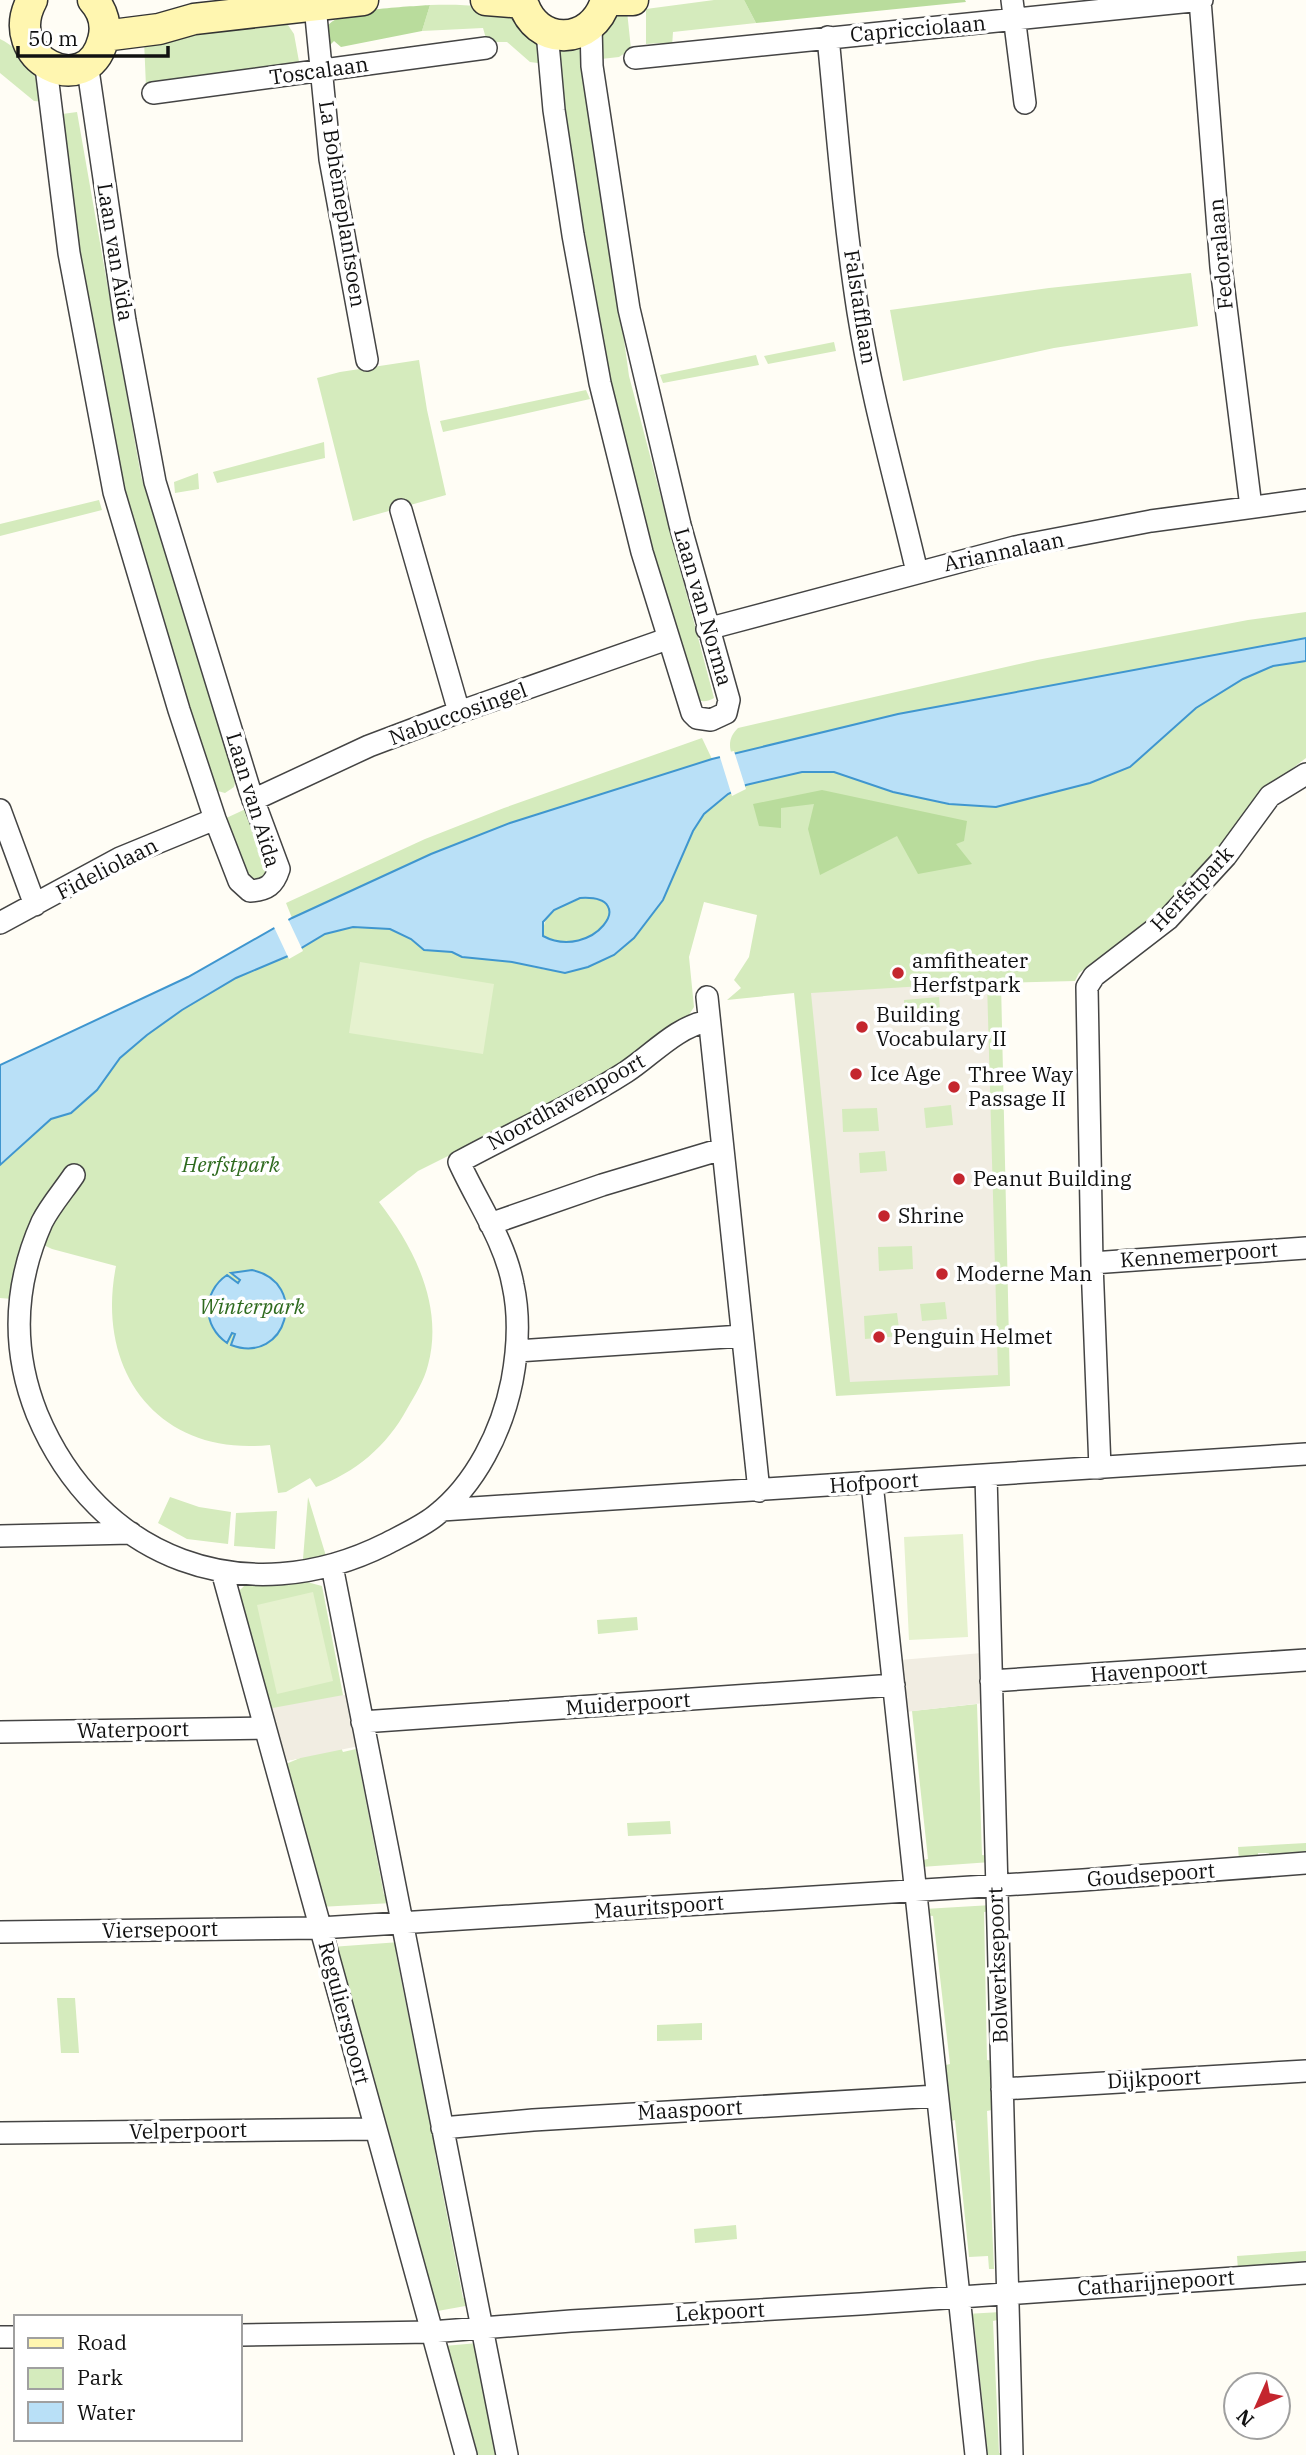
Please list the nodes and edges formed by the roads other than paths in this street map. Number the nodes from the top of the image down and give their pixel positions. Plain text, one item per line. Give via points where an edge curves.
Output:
1 (363, 0) edge
2 (486, 0) edge
3 (606, 0) edge
4 (633, 0) edge
5 (1201, 0) edge
6 (522, 1) edge
7 (315, 6) junction
8 (1014, 10) edge
9 (17, 15) edge
10 (100, 17) edge
11 (591, 26) junction
12 (547, 32) junction
13 (828, 37) junction
14 (485, 48) dead end
15 (635, 58) dead end
16 (87, 64) junction
17 (46, 67) junction
18 (322, 70) junction
19 (153, 93) dead end
20 (1025, 103) dead end
21 (368, 360) dead end
22 (1306, 500) edge
23 (1251, 507) junction
24 (401, 510) dead end
25 (916, 572) junction
26 (707, 629) junction
27 (667, 639) junction
28 (459, 712) junction
29 (1306, 774) edge
30 (253, 800) junction
31 (0, 810) edge
32 (215, 818) junction
33 (35, 905) junction
34 (0, 923) edge
35 (707, 997) dead end
36 (708, 1021) junction
37 (722, 1149) junction
38 (74, 1175) dead end
39 (490, 1224) junction
40 (1306, 1248) edge
41 (1092, 1263) junction
42 (9, 1305) edge
43 (742, 1336) junction
44 (517, 1351) junction
45 (1306, 1454) edge
46 (1100, 1468) junction
47 (986, 1475) junction
48 (872, 1483) junction
49 (759, 1491) junction
50 (442, 1510) junction
51 (131, 1533) junction
52 (0, 1536) edge
53 (332, 1566) junction
54 (222, 1572) junction
55 (1306, 1660) edge
56 (991, 1681) junction
57 (894, 1685) junction
58 (362, 1722) junction
59 (265, 1728) junction
60 (0, 1732) edge
61 (1306, 1863) edge
62 (996, 1884) junction
63 (916, 1889) junction
64 (402, 1923) junction
65 (320, 1928) junction
66 (0, 1932) edge
67 (1306, 2071) edge
68 (1002, 2089) junction
69 (937, 2096) junction
70 (442, 2128) junction
71 (376, 2129) junction
72 (0, 2133) edge
73 (1306, 2273) edge
74 (1007, 2293) junction
75 (958, 2296) junction
76 (482, 2327) junction
77 (431, 2332) junction
78 (242, 2335) edge
79 (466, 2455) edge
80 (507, 2455) edge
81 (976, 2455) edge
82 (1012, 2455) edge

1 - 7 main road
2 - 6 main road
3 - 4 main road
3 - 11 main road
5 - 8 street, Capricciolaan
5 - 23 street, Fedoralaan via 1221,267
6 - 12 main road via 531,20
7 - 10 main road via 194,19 159,29
7 - 18 street, La Bohèmeplantsoen
8 - 13 street, Capricciolaan
8 - 20 street
9 - 17 main road via 24,47
10 - 16 main road via 101,47
11 - 12 main road via 570,35
11 - 26 street, Laan van Norma via 592,66 629,309
12 - 27 street, Laan van Norma via 562,170 600,383
13 - 15 street, Capricciolaan
13 - 25 street, Falstafflaan via 858,312
14 - 18 street, Toscalaan
16 - 17 main road via 64,71
16 - 30 street, Laan van Aïda via 125,321 155,482
17 - 32 street, Laan van Aïda via 69,253 114,492
18 - 19 street, Toscalaan
18 - 21 street, La Bohèmeplantsoen via 330,159
22 - 23 street, Ariannalaan
23 - 25 street, Ariannalaan via 1016,547
24 - 28 street
25 - 26 street, Ariannalaan
26 - 27 street, Laan van Norma via 729,700 726,713 711,720 692,713
27 - 28 street, Nabuccosingel
28 - 30 street, Nabuccosingel via 369,746
29 - 41 street, Herfstpark via 1270,796 1226,856 1168,919 1094,976 1087,988
30 - 32 street, Laan van Aïda via 279,869 272,884 262,890 250,891 239,881
31 - 33 street
32 - 33 street, Fideliolaan via 120,858
33 - 34 street, Fideliolaan
35 - 36 street
36 - 37 street
36 - 39 street, Noordhavenpoort via 683,1031 617,1077 459,1162
37 - 39 street
37 - 43 street
38 - 42 street via 43,1220 25,1275
39 - 44 street via 512,1276
40 - 41 street, Kennemerpoort
41 - 46 street, Herfstpark
42 - 51 street via 18,1326 27,1384 49,1440 80,1487
43 - 44 street
43 - 49 street
44 - 50 street via 508,1398 492,1441
45 - 46 street, Hofpoort
46 - 47 street, Hofpoort
47 - 48 street, Hofpoort
47 - 56 street, Bolwerksepoort
48 - 49 street, Hofpoort
48 - 57 street
49 - 50 street, Hofpoort
50 - 53 street via 401,1536
51 - 52 street
51 - 54 street via 164,1552
53 - 54 street via 263,1576
53 - 58 street
54 - 59 street, Regulierspoort
55 - 56 street, Havenpoort
56 - 62 street, Bolwerksepoort
57 - 58 street, Muiderpoort
57 - 63 street
58 - 64 street
59 - 60 street, Waterpoort
59 - 65 street, Regulierspoort
61 - 62 street, Goudsepoort
62 - 63 street, Goudsepoort
62 - 68 street, Bolwerksepoort
63 - 64 street, Mauritspoort
63 - 69 street
64 - 65 street, Mauritspoort
64 - 70 street
65 - 66 street, Viersepoort
65 - 71 street, Regulierspoort
67 - 68 street, Dijkpoort
68 - 74 street, Bolwerksepoort
69 - 70 street, Maaspoort
69 - 75 street
70 - 76 street
71 - 72 street, Velperpoort
71 - 77 street, Regulierspoort
73 - 74 street, Catharijnepoort
74 - 75 street, Catharijnepoort
74 - 82 street, Bolwerksepoort
75 - 76 street, Lekpoort
75 - 81 street
76 - 77 street, Lekpoort
76 - 80 street
77 - 78 street, Lekpoort
77 - 79 street, Regulierspoort

